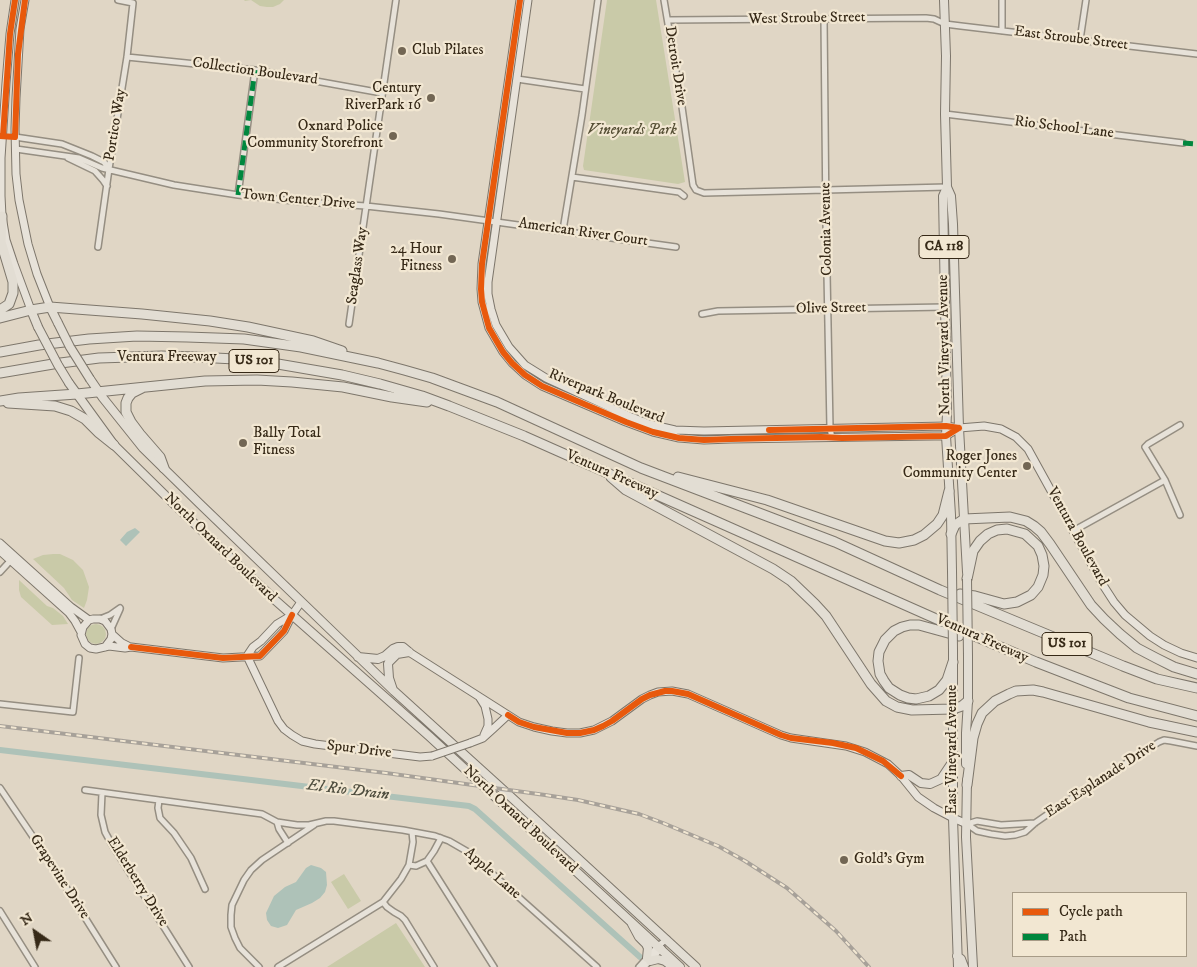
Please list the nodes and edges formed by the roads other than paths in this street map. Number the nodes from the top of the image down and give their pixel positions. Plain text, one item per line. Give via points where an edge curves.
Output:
1 (14, 0) edge
2 (25, 0) edge
3 (118, 0) edge
4 (396, 0) edge
5 (520, 0) edge
6 (528, 0) edge
7 (598, 0) edge
8 (664, 0) edge
9 (944, 0) edge
10 (1002, 0) edge
11 (1086, 0) edge
12 (824, 19) junction
13 (668, 20) junction
14 (944, 24) junction
15 (1002, 31) junction
16 (1080, 40) junction
17 (1197, 54) edge
18 (126, 57) junction
19 (256, 70) junction
20 (517, 79) junction
21 (585, 89) junction
22 (382, 93) junction
23 (945, 114) junction
24 (1, 136) edge
25 (15, 138) junction
26 (1183, 143) dead end
27 (1, 147) edge
28 (16, 149) junction
29 (63, 155) junction
30 (109, 169) junction
31 (572, 177) junction
32 (107, 186) junction
33 (947, 187) junction
34 (826, 190) junction
35 (238, 195) junction
36 (684, 196) dead end
37 (366, 206) junction
38 (2, 216) junction
39 (493, 220) junction
40 (563, 230) junction
41 (98, 247) dead end
42 (676, 247) dead end
43 (50, 307) junction
44 (944, 307) junction
45 (828, 309) junction
46 (0, 310) edge
47 (31, 310) junction
48 (702, 314) dead end
49 (0, 318) edge
50 (349, 324) dead end
51 (957, 350) junction
52 (0, 352) edge
53 (378, 363) junction
54 (0, 373) edge
55 (150, 386) junction
56 (98, 391) junction
57 (77, 394) junction
58 (0, 402) edge
59 (450, 406) junction
60 (1180, 425) dead end
61 (946, 426) junction
62 (830, 428) junction
63 (959, 428) junction
64 (946, 436) junction
65 (832, 438) junction
66 (114, 445) junction
67 (164, 468) junction
68 (641, 468) junction
69 (603, 470) junction
70 (1165, 480) junction
71 (949, 491) junction
72 (1180, 515) dead end
73 (964, 519) junction
74 (1073, 531) junction
75 (951, 534) junction
76 (0, 543) edge
77 (0, 551) edge
78 (13, 558) junction
79 (0, 572) edge
80 (967, 579) junction
81 (947, 593) junction
82 (301, 602) junction
83 (292, 615) junction
84 (100, 619) junction
85 (89, 620) junction
86 (112, 631) junction
87 (81, 632) junction
88 (977, 637) junction
89 (105, 647) junction
90 (131, 647) junction
91 (409, 652) junction
92 (247, 656) junction
93 (358, 657) junction
94 (79, 658) dead end
95 (1197, 658) edge
96 (954, 662) junction
97 (1197, 674) edge
98 (1197, 688) edge
99 (394, 691) junction
100 (478, 696) junction
101 (968, 701) junction
102 (0, 704) edge
103 (953, 709) junction
104 (508, 714) junction
105 (1197, 716) edge
106 (1197, 732) edge
107 (482, 738) junction
108 (1197, 746) edge
109 (952, 762) junction
110 (901, 776) junction
111 (967, 785) junction
112 (0, 788) edge
113 (85, 790) dead end
114 (102, 793) junction
115 (159, 800) junction
116 (953, 818) junction
117 (276, 822) junction
118 (317, 823) junction
119 (1035, 823) junction
120 (967, 826) junction
121 (412, 832) junction
122 (441, 838) junction
123 (288, 843) junction
124 (427, 861) junction
125 (409, 865) junction
126 (204, 889) dead end
127 (383, 902) junction
128 (0, 912) edge
129 (630, 920) junction
130 (667, 939) junction
131 (660, 948) junction
132 (957, 956) junction
133 (647, 962) edge
134 (593, 966) edge
135 (35, 967) edge
136 (116, 967) edge
137 (189, 967) edge
138 (259, 967) edge
139 (278, 967) edge
140 (434, 967) edge
141 (494, 967) edge
142 (639, 967) edge
143 (673, 967) edge
144 (680, 967) edge
145 (696, 967) edge
146 (958, 967) edge
147 (964, 967) edge
148 (973, 967) edge

1 - 24 street, North Oxnard Boulevard
2 - 25 street, North Oxnard Boulevard via 18,54
3 - 18 street, Portico Way via 133,3
4 - 22 street, Seaglass Way
5 - 39 street, Riverpark Boulevard
6 - 20 street, Riverpark Boulevard
7 - 21 street
8 - 13 street, Detroit Drive
9 - 14 main road, North Vineyard Avenue / CA 118
10 - 15 street
11 - 16 street
12 - 13 street, West Stroube Street
12 - 14 street, West Stroube Street via 916,17
12 - 34 street, Colonia Avenue
13 - 34 street, Detroit Drive via 696,190 704,193
14 - 15 street, East Stroube Street
14 - 23 main road, North Vineyard Avenue / CA 118
15 - 16 street, East Stroube Street
16 - 17 street, East Stroube Street
18 - 19 street, Collection Boulevard
18 - 30 street, Portico Way
19 - 22 street, Collection Boulevard
19 - 35 street
20 - 21 street
20 - 39 street, Riverpark Boulevard
21 - 31 street
22 - 37 street, Seaglass Way
23 - 26 street, Rio School Lane
23 - 33 main road, North Vineyard Avenue / CA 118
24 - 25 street, Town Center Drive
24 - 27 street, North Oxnard Boulevard
25 - 28 street, North Oxnard Boulevard
25 - 30 street, Town Center Drive via 65,146 104,162
27 - 28 street, Town Center Drive
27 - 38 street, North Oxnard Boulevard
28 - 29 street, Town Center Drive
28 - 43 street, North Oxnard Boulevard via 22,220
29 - 30 street, Town Center Drive
29 - 32 street, Town Center Drive via 95,171
30 - 32 street, Portico Way
30 - 35 street, Town Center Drive via 174,185
31 - 36 street via 679,192
31 - 40 street
32 - 41 street, Portico Way
33 - 34 street
33 - 44 main road, North Vineyard Avenue / CA 118 via 943,196
33 - 51 main road, North Vineyard Avenue / CA 118 via 951,196
34 - 45 street, Colonia Avenue
35 - 37 street, Town Center Drive
37 - 39 street, Town Center Drive
37 - 50 street, Seaglass Way
38 - 46 highway via 1,242 13,282 13,293 8,304
38 - 47 street, North Oxnard Boulevard via 6,240
39 - 40 street, American River Court
39 - 62 street, Riverpark Boulevard via 488,282 491,309 509,347 534,372 649,424 675,430
39 - 65 street, Riverpark Boulevard via 481,277 482,302 489,328 512,363 542,386 626,422 679,438
40 - 42 street, American River Court
43 - 47 highway
43 - 53 highway via 248,327 313,341
43 - 56 main road, North Oxnard Boulevard, bridge
44 - 45 street, Olive Street
44 - 51 main road via 948,310 950,336
44 - 61 main road, North Vineyard Avenue / CA 118
45 - 48 street, Olive Street via 718,310
45 - 62 street, Colonia Avenue
47 - 49 highway
47 - 57 main road, North Oxnard Boulevard, bridge via 58,366
51 - 63 main road, North Vineyard Avenue / CA 118
52 - 53 highway, Ventura Freeway / US 101 via 89,339 187,337 244,339
53 - 68 highway, Ventura Freeway / US 101 via 432,378 497,402
54 - 59 highway, Ventura Freeway / US 101 via 99,358 235,359 342,375
55 - 56 highway
55 - 59 highway via 205,380 292,382 343,387
55 - 67 highway via 132,393 126,403 126,412 160,457
56 - 57 highway
56 - 67 main road, North Oxnard Boulevard via 143,448
57 - 58 highway
57 - 66 main road, North Oxnard Boulevard
58 - 66 highway via 70,410
59 - 69 highway, Ventura Freeway / US 101
60 - 70 street via 1146,446
61 - 62 street, Riverpark Boulevard
61 - 63 street, Riverpark Boulevard
61 - 64 main road, North Vineyard Avenue / CA 118
62 - 65 street, Colonia Avenue
63 - 64 street
63 - 73 main road, North Vineyard Avenue / CA 118
63 - 74 street, Ventura Boulevard via 993,426 1016,437 1028,449
64 - 65 street, Riverpark Boulevard
64 - 71 main road, North Vineyard Avenue / CA 118
66 - 83 main road, North Oxnard Boulevard
67 - 82 main road, North Oxnard Boulevard
68 - 71 highway via 767,500 892,542 914,540 931,530 943,514
68 - 81 highway, Ventura Freeway / US 101 via 835,542
69 - 88 highway, Ventura Freeway / US 101
69 - 103 highway via 626,490 791,581 826,616 886,701 902,709
70 - 72 street
70 - 74 street
71 - 75 main road, North Vineyard Avenue / CA 118
73 - 75 highway
73 - 80 main road, East Vineyard Avenue / CA 118
73 - 97 highway via 1010,517 1034,526 1092,605 1120,634 1156,658
74 - 95 street, Ventura Boulevard via 1108,593 1125,614 1164,645
75 - 96 main road, East Vineyard Avenue / CA 118, bridge
76 - 78 street
77 - 78 street
78 - 79 street
78 - 85 street
78 - 87 street via 69,613
80 - 81 highway via 973,552 980,541 997,530 1025,534 1038,546 1042,556 1043,575 1038,586 1031,595 1017,602 1004,604
80 - 101 main road, East Vineyard Avenue / CA 118, bridge
81 - 98 highway, Ventura Freeway / US 101 via 1156,679
82 - 83 street
82 - 93 main road, North Oxnard Boulevard
83 - 92 street via 277,624
83 - 92 street via 284,632 260,656
83 - 129 main road, North Oxnard Boulevard
84 - 85 street
84 - 86 street
84 - 86 street via 120,608
85 - 87 street
86 - 89 street
86 - 90 street via 122,643
87 - 89 street via 88,647
88 - 96 highway via 963,637 919,625 906,626 885,640 878,661 882,678 889,688 916,699 939,690
88 - 105 highway, Ventura Freeway / US 101 via 1129,698
89 - 90 street
90 - 92 street via 223,658
91 - 93 main road via 398,647 378,659
91 - 99 main road via 397,654 388,664
91 - 100 street
92 - 107 street, Spur Drive, bridge via 278,721 302,741 420,757 432,756
93 - 99 main road, North Oxnard Boulevard
94 - 102 street via 72,712
96 - 103 main road, East Vineyard Avenue
99 - 130 main road, North Oxnard Boulevard
100 - 104 street
100 - 107 street via 488,719
101 - 103 highway
101 - 111 main road, East Vineyard Avenue
103 - 109 main road, East Vineyard Avenue
104 - 107 street, Spur Drive
104 - 110 street via 534,727 580,732 603,726 650,695 672,691 688,694 781,735 856,748 888,764
106 - 111 highway via 1043,692 1016,691 995,701 982,713 972,738
108 - 119 street, East Esplanade Drive via 1164,740 1159,742
109 - 110 main road via 941,779 930,784 908,775
109 - 116 main road, East Vineyard Avenue
110 - 116 street via 918,797
111 - 120 main road, East Vineyard Avenue
112 - 136 street, Grapevine Drive
113 - 114 street, Apple Lane
114 - 115 street, Apple Lane
114 - 137 street, Elderberry Drive via 101,815 111,843
115 - 117 street, Apple Lane via 262,814
115 - 126 street via 160,818 183,845
116 - 120 street
116 - 132 main road, East Vineyard Avenue
117 - 118 street, Apple Lane
117 - 123 street
118 - 121 street, Apple Lane via 333,821
118 - 123 street
119 - 120 street, East Esplanade Drive via 1001,825 977,821
119 - 120 street, East Esplanade Drive via 1025,832 1004,836
120 - 148 main road, East Vineyard Avenue
121 - 122 street, Apple Lane
121 - 125 street
122 - 124 street
122 - 134 street, Apple Lane via 468,852
123 - 138 street via 251,870 232,905 230,915 234,938
124 - 125 street
124 - 141 street
125 - 127 street
127 - 139 street
127 - 140 street via 405,920
128 - 135 street
129 - 131 main road, North Oxnard Boulevard
129 - 133 main road via 648,948
130 - 131 street
130 - 145 main road, North Oxnard Boulevard
131 - 133 street
131 - 144 main road, North Oxnard Boulevard
132 - 146 main road, East Vineyard Avenue
132 - 147 main road
133 - 142 street
133 - 143 main road via 665,960

